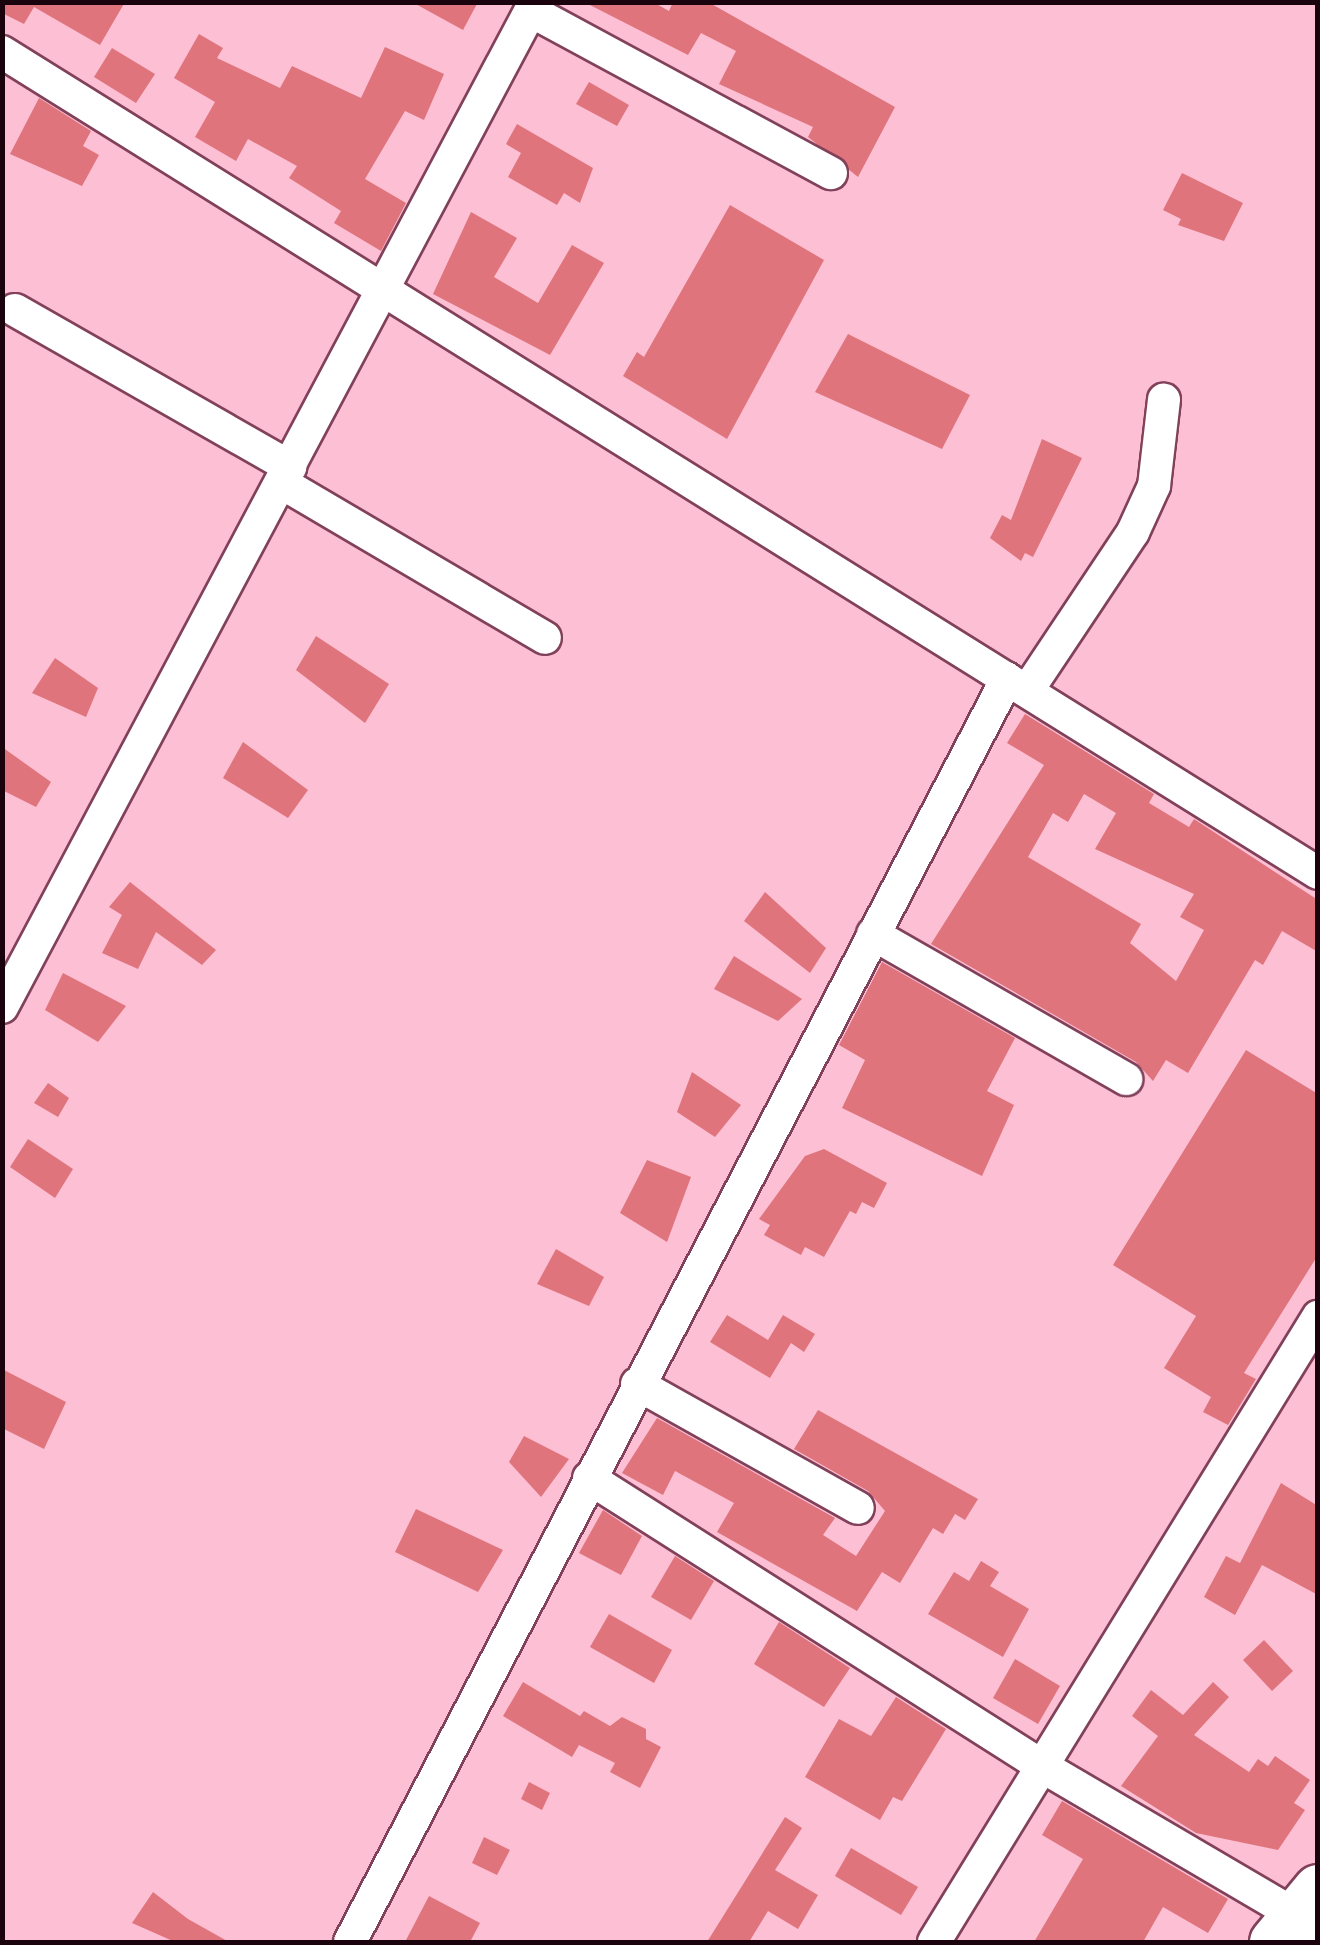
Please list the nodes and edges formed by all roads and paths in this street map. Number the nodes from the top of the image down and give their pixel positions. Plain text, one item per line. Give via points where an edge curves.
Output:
1 (533, 6) edge
2 (2, 52) edge
3 (831, 173) dead end
4 (382, 286) junction
5 (16, 310) dead end
6 (1164, 400) dead end
7 (286, 475) junction
8 (546, 638) dead end
9 (1017, 685) junction
10 (1318, 873) edge
11 (873, 934) junction
12 (2, 1007) edge
13 (1126, 1079) dead end
14 (1318, 1317) edge
15 (637, 1384) junction
16 (589, 1478) junction
17 (858, 1508) dead end
18 (1046, 1768) junction
19 (1296, 1915) edge
20 (350, 1942) edge
21 (934, 1942) edge

1 - 3 street
1 - 4 street
2 - 4 street
4 - 7 street
4 - 9 street
5 - 7 street
6 - 9 street via 1156,474 1132,532
7 - 8 street
7 - 12 street
9 - 10 street
9 - 11 street
11 - 13 street
11 - 15 street
14 - 18 street
15 - 16 street
15 - 17 street
16 - 18 street
16 - 20 street
18 - 19 street
18 - 21 street

